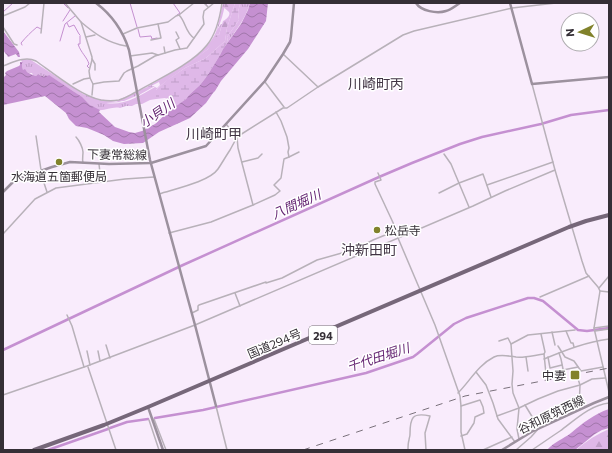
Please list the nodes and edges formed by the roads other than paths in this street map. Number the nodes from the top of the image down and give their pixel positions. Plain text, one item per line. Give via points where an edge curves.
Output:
1 (30, 3) edge
2 (44, 3) edge
3 (65, 3) edge
4 (96, 3) edge
5 (194, 3) edge
6 (204, 3) edge
7 (214, 3) edge
8 (222, 3) edge
9 (294, 3) edge
10 (416, 3) edge
11 (460, 3) edge
12 (510, 3) edge
13 (556, 3) edge
14 (208, 7) junction
15 (512, 8) junction
16 (179, 15) junction
17 (3, 16) edge
18 (81, 22) junction
19 (158, 24) junction
20 (3, 27) edge
21 (176, 32) dead end
22 (41, 33) dead end
23 (96, 34) junction
24 (122, 34) junction
25 (86, 37) junction
26 (194, 38) junction
27 (152, 40) dead end
28 (17, 45) dead end
29 (127, 46) junction
30 (164, 48) dead end
31 (180, 50) junction
32 (165, 53) junction
33 (283, 54) junction
34 (158, 55) junction
35 (130, 56) junction
36 (92, 59) junction
37 (3, 66) edge
38 (133, 69) junction
39 (95, 70) dead end
40 (609, 77) edge
41 (90, 78) junction
42 (264, 81) junction
43 (73, 84) dead end
44 (93, 84) junction
45 (532, 84) junction
46 (318, 87) junction
47 (137, 92) junction
48 (92, 95) dead end
49 (284, 108) junction
50 (276, 112) junction
51 (226, 124) junction
52 (36, 136) dead end
53 (76, 137) dead end
54 (237, 138) junction
55 (299, 152) dead end
56 (262, 154) dead end
57 (444, 154) dead end
58 (288, 158) junction
59 (242, 162) junction
60 (552, 162) junction
61 (83, 163) junction
62 (151, 163) junction
63 (99, 164) junction
64 (41, 170) junction
65 (555, 170) junction
66 (378, 173) dead end
67 (154, 177) junction
68 (101, 182) junction
69 (459, 183) junction
70 (487, 185) junction
71 (3, 192) edge
72 (47, 192) junction
73 (439, 193) dead end
74 (159, 194) junction
75 (492, 197) junction
76 (253, 205) junction
77 (469, 208) junction
78 (609, 216) edge
79 (572, 227) junction
80 (396, 231) junction
81 (169, 233) junction
82 (3, 234) edge
83 (398, 238) junction
84 (589, 276) junction
85 (609, 276) edge
86 (604, 282) junction
87 (609, 282) edge
88 (598, 288) junction
89 (600, 291) junction
90 (421, 292) junction
91 (609, 292) edge
92 (235, 293) junction
93 (540, 297) dead end
94 (240, 306) junction
95 (192, 313) junction
96 (68, 315) dead end
97 (195, 325) junction
98 (609, 326) edge
99 (594, 328) junction
100 (609, 329) edge
101 (575, 330) dead end
102 (566, 331) junction
103 (595, 331) junction
104 (552, 332) junction
105 (541, 334) junction
106 (609, 339) edge
107 (499, 341) dead end
108 (597, 341) junction
109 (510, 344) junction
110 (106, 345) dead end
111 (574, 348) junction
112 (87, 351) dead end
113 (98, 351) dead end
114 (560, 352) junction
115 (544, 354) junction
116 (511, 355) junction
117 (526, 356) junction
118 (548, 357) junction
119 (110, 358) junction
120 (544, 359) junction
121 (100, 361) junction
122 (90, 365) junction
123 (562, 365) junction
124 (87, 366) junction
125 (84, 367) junction
126 (578, 367) junction
127 (603, 367) junction
128 (528, 370) dead end
129 (563, 370) junction
130 (476, 372) junction
131 (546, 374) dead end
132 (564, 374) dead end
133 (577, 376) dead end
134 (605, 378) junction
135 (609, 378) edge
136 (210, 382) junction
137 (580, 384) junction
138 (609, 392) edge
139 (458, 393) junction
140 (3, 395) edge
141 (538, 395) dead end
142 (609, 397) edge
143 (538, 399) junction
144 (609, 402) edge
145 (525, 405) junction
146 (461, 406) junction
147 (216, 407) joint
148 (148, 408) junction
149 (519, 408) junction
150 (579, 410) junction
151 (497, 416) junction
152 (149, 420) dead end
153 (154, 420) dead end
154 (108, 425) junction
155 (539, 428) junction
156 (461, 436) junction
157 (512, 437) junction
158 (519, 439) junction
159 (515, 442) junction
160 (34, 450) edge
161 (41, 450) edge
162 (116, 450) edge
163 (159, 450) edge
164 (163, 450) edge
165 (166, 450) edge
166 (227, 450) edge
167 (408, 450) edge
168 (426, 450) edge
169 (465, 450) edge
170 (483, 450) edge
171 (502, 450) edge
172 (516, 450) edge
173 (532, 450) edge

1 - 17 street via 25,8
2 - 22 street
3 - 18 street
4 - 24 main road via 116,23
5 - 16 street
6 - 14 street
7 - 14 street
8 - 47 street via 214,33 204,49 180,67
9 - 33 main road, 下妻常総線 via 290,42
10 - 11 main road via 423,9 441,12
12 - 15 main road
13 - 15 street
14 - 26 street via 203,14 204,23
15 - 45 main road
15 - 46 street via 403,35
16 - 19 street via 168,22
16 - 26 street via 186,30
18 - 23 street
18 - 25 street
19 - 24 street
19 - 27 street via 160,38
20 - 28 street
21 - 31 street
23 - 25 street
23 - 29 street via 112,43
24 - 29 main road
25 - 36 street
26 - 31 street via 187,48
29 - 35 main road
30 - 32 street
31 - 32 street
32 - 34 street
33 - 42 main road, 下妻常総線
33 - 46 street
34 - 35 street via 152,53
34 - 38 street
35 - 38 main road
36 - 39 street
36 - 41 street
37 - 47 street via 27,58 33,60 89,96 101,100 119,100
38 - 44 street via 124,73 119,81
38 - 47 main road
40 - 45 main road
41 - 43 street
41 - 44 street
42 - 49 street
42 - 51 main road, 下妻常総線
44 - 48 street
45 - 60 street
46 - 49 street
47 - 62 main road
49 - 50 street
50 - 54 street
50 - 58 street via 287,137
51 - 54 street
51 - 62 main road, 下妻常総線 via 206,146
52 - 64 street
53 - 61 street via 83,153
54 - 59 street
54 - 74 street via 218,170 211,176
55 - 58 street
56 - 59 street via 258,158
57 - 69 street
58 - 76 street via 284,159 281,178 274,185 280,191
59 - 76 street
60 - 65 street
60 - 70 street
61 - 63 main road, 下妻常総線
61 - 64 main road, 下妻常総線 via 70,162
62 - 63 main road, 下妻常総線
62 - 67 main road
63 - 68 street
64 - 71 main road, 下妻常総線 via 14,182
64 - 72 street
65 - 75 street
65 - 79 street
66 - 80 street via 381,180 375,184
67 - 68 street
67 - 74 main road
68 - 72 street via 56,188
69 - 70 street via 483,174
69 - 73 street
69 - 77 street
70 - 75 street
72 - 82 street via 34,200
74 - 81 main road
75 - 77 street
76 - 81 street via 211,222
77 - 83 street
78 - 79 highway, 国道294号 / 294
79 - 84 street
79 - 90 highway, 国道294号 / 294
80 - 83 street
80 - 92 street via 356,249 311,263 282,278
81 - 95 main road
83 - 90 street
83 - 94 street
84 - 88 street
84 - 93 street
85 - 86 street
86 - 87 street
86 - 88 street
88 - 89 street
89 - 91 street
89 - 99 street
90 - 136 highway, 国道294号 / 294
90 - 139 street
92 - 94 street
92 - 95 street via 199,305 198,310
94 - 97 street
95 - 97 main road
96 - 125 street
97 - 119 street
97 - 136 main road
98 - 99 street
99 - 103 street
100 - 103 street
101 - 102 street
102 - 104 street
102 - 111 street
103 - 108 street
104 - 105 street
104 - 114 street
105 - 109 street via 528,335
105 - 115 street
106 - 108 street
107 - 109 street via 508,338
108 - 111 street
108 - 127 street
109 - 116 street
110 - 119 street
111 - 114 street
112 - 122 street
113 - 121 street
114 - 118 street
114 - 123 street
114 - 126 street via 574,361
115 - 117 street
115 - 120 street
116 - 117 street
116 - 130 street via 495,356
116 - 149 street via 513,393
117 - 128 street
118 - 120 street
118 - 123 street via 550,368
119 - 121 street
120 - 131 street
121 - 122 street
122 - 124 street
123 - 129 street
124 - 125 street
124 - 154 street
125 - 140 street
126 - 127 street via 583,371
126 - 129 street
127 - 134 street
129 - 132 street
130 - 139 street
130 - 151 street via 486,385
133 - 137 street
134 - 135 street
134 - 137 street via 592,379
134 - 138 street
136 - 147 main road
136 - 148 highway, 国道294号 / 294
137 - 143 street
137 - 150 street
139 - 146 street
141 - 143 street
142 - 150 main road, 谷和原筑西線
143 - 145 street
144 - 173 street via 592,408
145 - 149 street
145 - 155 street
146 - 156 street
146 - 156 street via 480,400 484,413 475,417 467,434
147 - 166 street
148 - 154 highway, 国道294号 / 294
148 - 164 main road
149 - 151 street
149 - 158 street
150 - 155 main road, 谷和原筑西線
151 - 157 street
152 - 163 street
153 - 165 street
154 - 160 highway, 国道294号 / 294
154 - 161 highway, 国道294号 / 294
154 - 162 street
155 - 158 main road, 谷和原筑西線
155 - 172 street
156 - 169 street
157 - 159 street
157 - 170 street
158 - 159 main road, 谷和原筑西線
159 - 171 main road, 谷和原筑西線
167 - 168 street via 409,429 413,417 418,414 430,416 425,433

